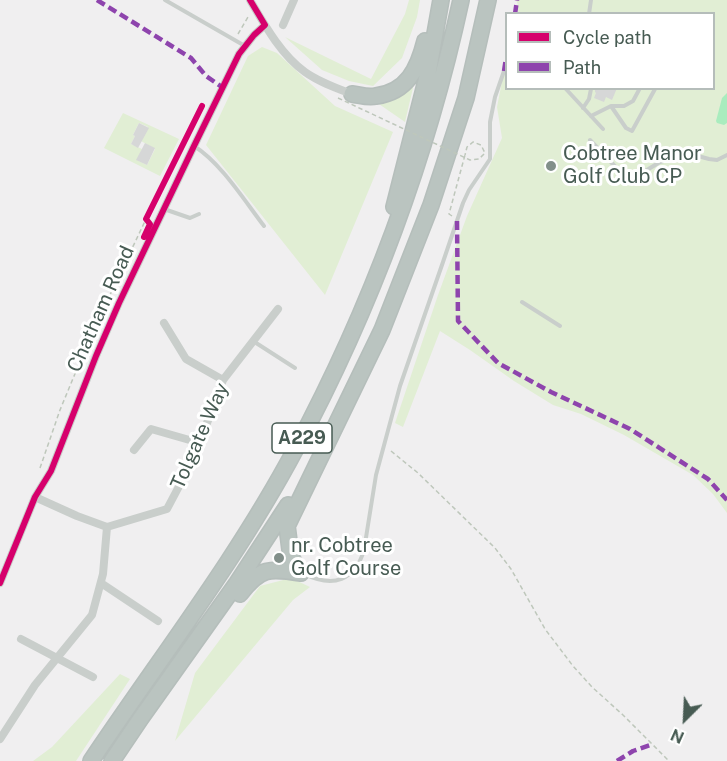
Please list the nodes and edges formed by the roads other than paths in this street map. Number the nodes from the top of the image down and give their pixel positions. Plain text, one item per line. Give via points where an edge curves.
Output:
1 (165, 0) edge
2 (250, 0) edge
3 (294, 0) edge
4 (435, 0) edge
5 (441, 0) edge
6 (461, 0) edge
7 (490, 0) edge
8 (265, 25) junction
9 (283, 25) dead end
10 (246, 46) junction
11 (505, 71) edge
12 (567, 90) edge
13 (591, 90) edge
14 (639, 90) edge
15 (655, 90) edge
16 (345, 96) joint
17 (611, 106) junction
18 (583, 108) junction
19 (591, 116) junction
20 (603, 129) dead end
21 (590, 140) dead end
22 (194, 146) junction
23 (727, 155) edge
24 (164, 209) junction
25 (199, 214) dead end
26 (264, 226) dead end
27 (374, 282) junction
28 (522, 302) dead end
29 (278, 309) dead end
30 (164, 323) dead end
31 (560, 326) dead end
32 (253, 342) junction
33 (295, 368) dead end
34 (223, 380) junction
35 (329, 439) junction
36 (200, 443) junction
37 (134, 450) dead end
38 (35, 496) junction
39 (107, 527) junction
40 (301, 573) junction
41 (0, 583) edge
42 (100, 583) junction
43 (158, 621) dead end
44 (21, 639) dead end
45 (57, 659) junction
46 (93, 677) dead end
47 (141, 718) junction
48 (0, 739) edge
49 (91, 761) edge
50 (112, 761) edge

1 - 10 lane
2 - 8 street
3 - 9 street
4 - 16 highway via 422,55 404,85 374,97
5 - 27 highway via 428,73
6 - 27 highway, A229 via 443,80 411,185
7 - 35 highway, A229 via 466,98 431,205 382,330
8 - 10 street, Chatham Road
8 - 16 street via 304,72
10 - 22 street, Chatham Road
11 - 40 lane via 490,122 490,159 463,203 400,386 376,475 361,561 350,575 335,582
12 - 18 lane
13 - 18 lane
14 - 17 lane via 633,101
15 - 17 lane via 634,133
17 - 19 lane
18 - 19 lane
19 - 20 lane
21 - 23 lane via 628,180 674,158 698,156 717,160
22 - 24 street, Chatham Road
22 - 26 lane via 218,166
24 - 25 lane via 190,218
24 - 38 street, Chatham Road via 106,335 51,471
27 - 49 highway, A229 via 331,380 265,503
28 - 31 lane
29 - 32 street, Tolgate Way
30 - 34 street via 186,359
32 - 33 lane
32 - 34 street, Tolgate Way
34 - 36 street, Tolgate Way
35 - 40 highway via 287,526 291,557
35 - 47 highway, A229 via 237,583
36 - 37 street via 151,429
36 - 39 street, Tolgate Way via 167,509
38 - 39 street
38 - 41 street, Chatham Road
39 - 42 street
40 - 47 highway via 270,569 252,579
42 - 43 street
42 - 45 street via 93,615
44 - 45 street
45 - 46 street
45 - 48 street
47 - 50 highway, A229

